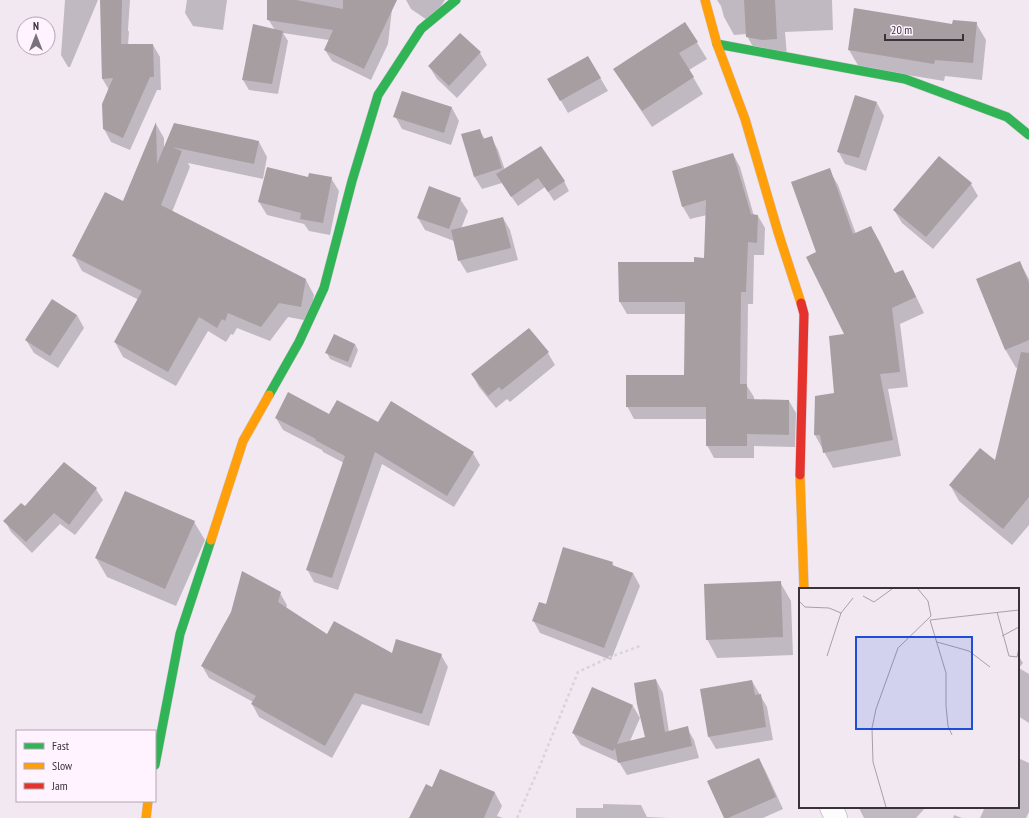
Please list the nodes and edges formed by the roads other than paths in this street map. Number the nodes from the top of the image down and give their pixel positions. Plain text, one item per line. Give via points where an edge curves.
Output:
1 (456, 0) edge
2 (705, 0) edge
3 (717, 44) junction
4 (1029, 135) edge
5 (804, 588) edge
6 (156, 759) edge
7 (148, 802) edge
8 (831, 808) edge
9 (146, 818) edge
10 (836, 818) edge

1 - 6 street via 421,29 378,94 324,288 299,342 243,441 180,634
2 - 3 street
3 - 4 street via 904,79 1007,117
3 - 5 street via 745,119 804,314 800,484
7 - 9 street
8 - 10 street

